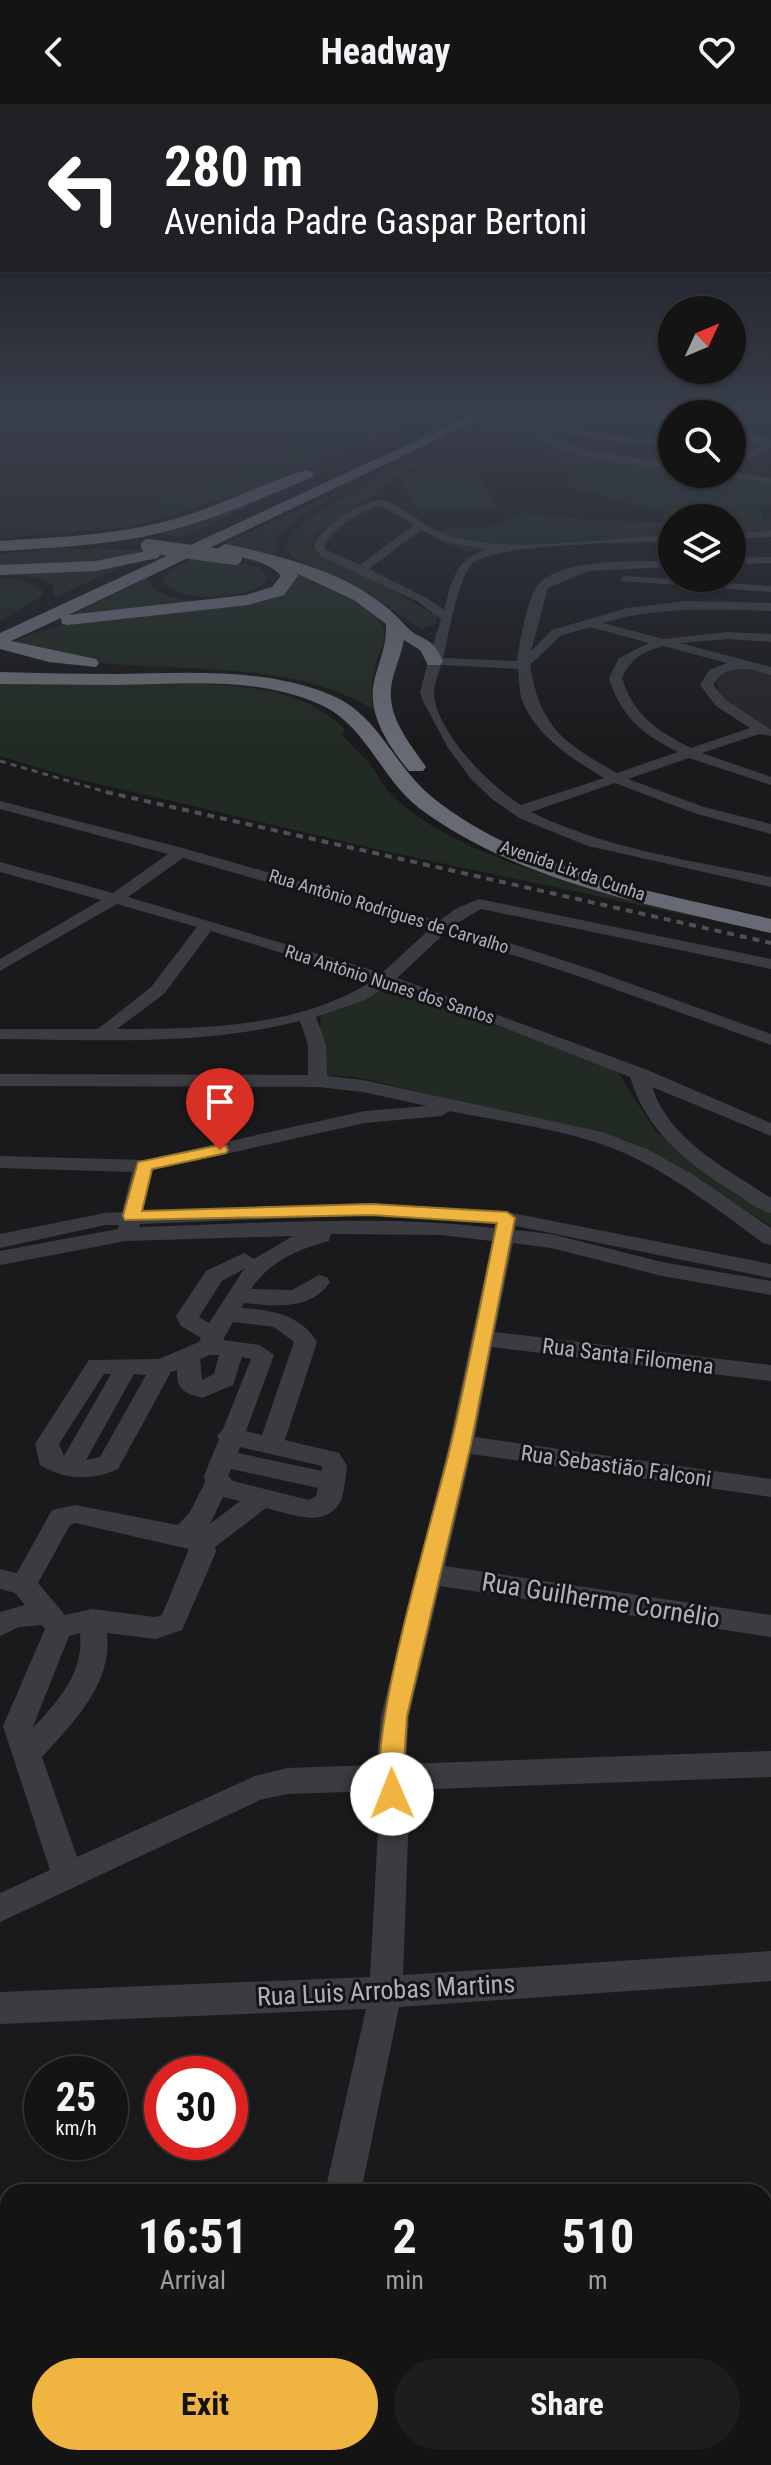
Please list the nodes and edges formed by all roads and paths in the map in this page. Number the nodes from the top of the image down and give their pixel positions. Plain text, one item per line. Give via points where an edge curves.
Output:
1 (173, 523) edge
2 (206, 523) edge
3 (227, 523) edge
4 (267, 523) edge
5 (340, 523) edge
6 (418, 523) edge
7 (421, 525) junction
8 (434, 534) junction
9 (771, 534) edge
10 (746, 535) edge
11 (409, 536) junction
12 (658, 539) edge
13 (56, 541) junction
14 (279, 544) dead end
15 (153, 547) junction
16 (0, 548) edge
17 (232, 549) junction
18 (482, 550) junction
19 (771, 560) edge
20 (746, 561) edge
21 (372, 563) junction
22 (658, 565) edge
23 (349, 566) junction
24 (627, 566) junction
25 (361, 570) junction
26 (124, 571) junction
27 (0, 572) edge
28 (634, 579) junction
29 (331, 583) junction
30 (771, 589) edge
31 (540, 594) junction
32 (421, 599) junction
33 (452, 599) junction
34 (771, 607) edge
35 (446, 617) junction
36 (588, 623) junction
37 (529, 633) junction
38 (556, 633) junction
39 (403, 634) junction
40 (440, 636) junction
41 (771, 638) edge
42 (1, 642) edge
43 (659, 642) junction
44 (434, 661) junction
45 (740, 663) junction
46 (523, 665) junction
47 (771, 671) edge
48 (229, 679) junction
49 (0, 680) edge
50 (764, 732) edge
51 (397, 740) junction
52 (689, 753) junction
53 (617, 779) junction
54 (771, 781) edge
55 (0, 805) edge
56 (519, 811) junction
57 (771, 829) edge
58 (181, 852) junction
59 (0, 867) edge
60 (771, 882) edge
61 (116, 898) junction
62 (771, 904) edge
63 (207, 925) junction
64 (771, 926) edge
65 (445, 927) junction
66 (0, 948) edge
67 (23, 955) junction
68 (771, 964) edge
69 (0, 966) edge
70 (387, 980) junction
71 (307, 1016) junction
72 (104, 1033) junction
73 (0, 1034) edge
74 (771, 1040) edge
75 (638, 1073) junction
76 (0, 1080) edge
77 (318, 1081) junction
78 (363, 1086) junction
79 (462, 1108) junction
80 (365, 1117) junction
81 (771, 1130) edge
82 (0, 1162) edge
83 (144, 1166) junction
84 (771, 1207) edge
85 (129, 1225) junction
86 (506, 1226) junction
87 (361, 1227) junction
88 (202, 1231) junction
89 (771, 1238) edge
90 (0, 1241) edge
91 (0, 1258) edge
92 (770, 1273) edge
93 (319, 1282) dead end
94 (238, 1287) junction
95 (485, 1338) junction
96 (210, 1347) junction
97 (162, 1367) junction
98 (771, 1373) edge
99 (461, 1444) junction
100 (271, 1445) junction
101 (223, 1459) junction
102 (332, 1482) junction
103 (771, 1488) edge
104 (263, 1497) junction
105 (193, 1540) junction
106 (431, 1574) junction
107 (12, 1582) edge
108 (92, 1620) junction
109 (53, 1621) junction
110 (0, 1625) edge
111 (771, 1626) edge
112 (11, 1716) edge
113 (26, 1755) junction
114 (771, 1764) edge
115 (390, 1776) junction
116 (68, 1877) junction
117 (0, 1908) edge
118 (771, 1966) edge
119 (386, 1992) junction
120 (0, 2008) edge
121 (345, 2184) edge

1 - 13 highway
2 - 15 highway
3 - 26 highway
4 - 17 highway
5 - 23 street via 329,530 320,550
6 - 7 street
7 - 8 street
7 - 11 street
8 - 11 street
8 - 18 street
9 - 10 street
11 - 21 street
12 - 18 street
13 - 15 highway
13 - 16 highway
14 - 29 highway via 286,557
15 - 16 highway
15 - 17 highway, bridge
15 - 26 highway
15 - 27 highway via 95,566
17 - 17 highway via 266,567 275,578 272,583 255,593 220,599 196,599 159,588 154,576 160,570
17 - 29 highway
17 - 42 highway
17 - 42 highway via 280,565 290,576 285,586 238,602 77,618
18 - 33 street via 464,566
19 - 20 street
21 - 23 street
21 - 25 street
22 - 24 street
23 - 25 street
24 - 28 street
24 - 31 street via 560,575
25 - 32 street
26 - 42 highway
27 - 42 highway via 25,576 50,592
28 - 30 street
28 - 31 street via 569,581
29 - 39 highway via 377,607
31 - 37 street
32 - 33 street
32 - 35 street
33 - 35 street
34 - 36 street via 665,607
35 - 40 street
36 - 38 street
36 - 43 street
37 - 38 street
37 - 46 street
38 - 46 street
39 - 40 highway
39 - 44 highway via 428,647
39 - 51 highway, Avenida Lix da Cunha via 381,691
40 - 44 street
41 - 43 street via 719,635
42 - 48 highway via 37,664
42 - 51 highway via 89,663 302,682 361,706
43 - 45 street
43 - 52 street via 624,662 617,684 637,717
44 - 46 street
44 - 56 street via 427,693 431,710 481,782
45 - 47 street
45 - 50 street via 713,673 706,685 721,703
46 - 53 street via 531,705 542,722 574,753
48 - 49 highway, Avenida Lix da Cunha
48 - 64 highway, Avenida Lix da Cunha via 302,692 339,705 407,787 492,843 609,886
50 - 52 street
51 - 62 highway, Avenida Lix da Cunha via 417,769 489,823 628,873
52 - 53 street
52 - 54 street
53 - 56 street
53 - 57 street via 698,811
55 - 58 street, Rua Antônio Rodrigues de Carvalho
56 - 60 street via 616,848
58 - 61 street
58 - 65 street, Rua Antônio Rodrigues de Carvalho
59 - 61 street, Rua Antônio Nunes dos Santos
61 - 63 street, Rua Antônio Nunes dos Santos
61 - 67 street
63 - 70 street, Rua Antônio Nunes dos Santos
63 - 72 street via 164,985
65 - 68 street via 479,904
65 - 70 street
65 - 74 street, Rua Antônio Rodrigues de Carvalho
66 - 67 street
67 - 69 street
70 - 71 street
70 - 75 street, Rua Antônio Nunes dos Santos
71 - 72 street via 226,1032
71 - 77 street via 317,1045
72 - 73 street
75 - 81 street, Rua Antônio Nunes dos Santos
75 - 84 street via 658,1116 682,1148
76 - 77 street
77 - 78 street
78 - 79 street
78 - 80 street via 372,1100
79 - 80 street
79 - 89 street via 595,1136 640,1153
80 - 83 street
82 - 83 street
83 - 85 street
85 - 86 street via 371,1209
85 - 88 street
85 - 90 street via 105,1219
85 - 91 street
86 - 87 street
86 - 92 street
86 - 95 street
87 - 88 street
87 - 94 street via 298,1241 265,1260
88 - 94 street via 221,1238
93 - 94 street via 297,1296
94 - 96 street
94 - 96 street via 214,1276 187,1316
94 - 100 street via 306,1342
95 - 98 street, Rua Santa Filomena
95 - 99 street
96 - 97 street
96 - 101 street via 257,1351 263,1359
97 - 97 street via 93,1370 47,1444 49,1459 91,1469 109,1463
99 - 103 street, Rua Sebastião Falconi
99 - 106 street
100 - 101 street
100 - 102 street via 330,1459 335,1466
101 - 102 street
101 - 104 street via 225,1488
101 - 105 street
102 - 104 street via 328,1501 311,1510
104 - 105 street
105 - 107 street via 75,1514 61,1517
105 - 108 street via 203,1552 172,1622 156,1628
106 - 111 street, Rua Guilherme Cornélio
106 - 115 street via 395,1716
107 - 109 street
108 - 109 street
108 - 113 street via 94,1655 89,1671 62,1715
109 - 110 street via 14,1617
109 - 112 street
112 - 113 street
113 - 116 street
114 - 115 street
115 - 116 street via 287,1781 255,1789
115 - 119 street via 394,1812
116 - 117 street
118 - 119 street, Rua Luis Arrobas Martins
119 - 120 street, Rua Luis Arrobas Martins
119 - 121 street

